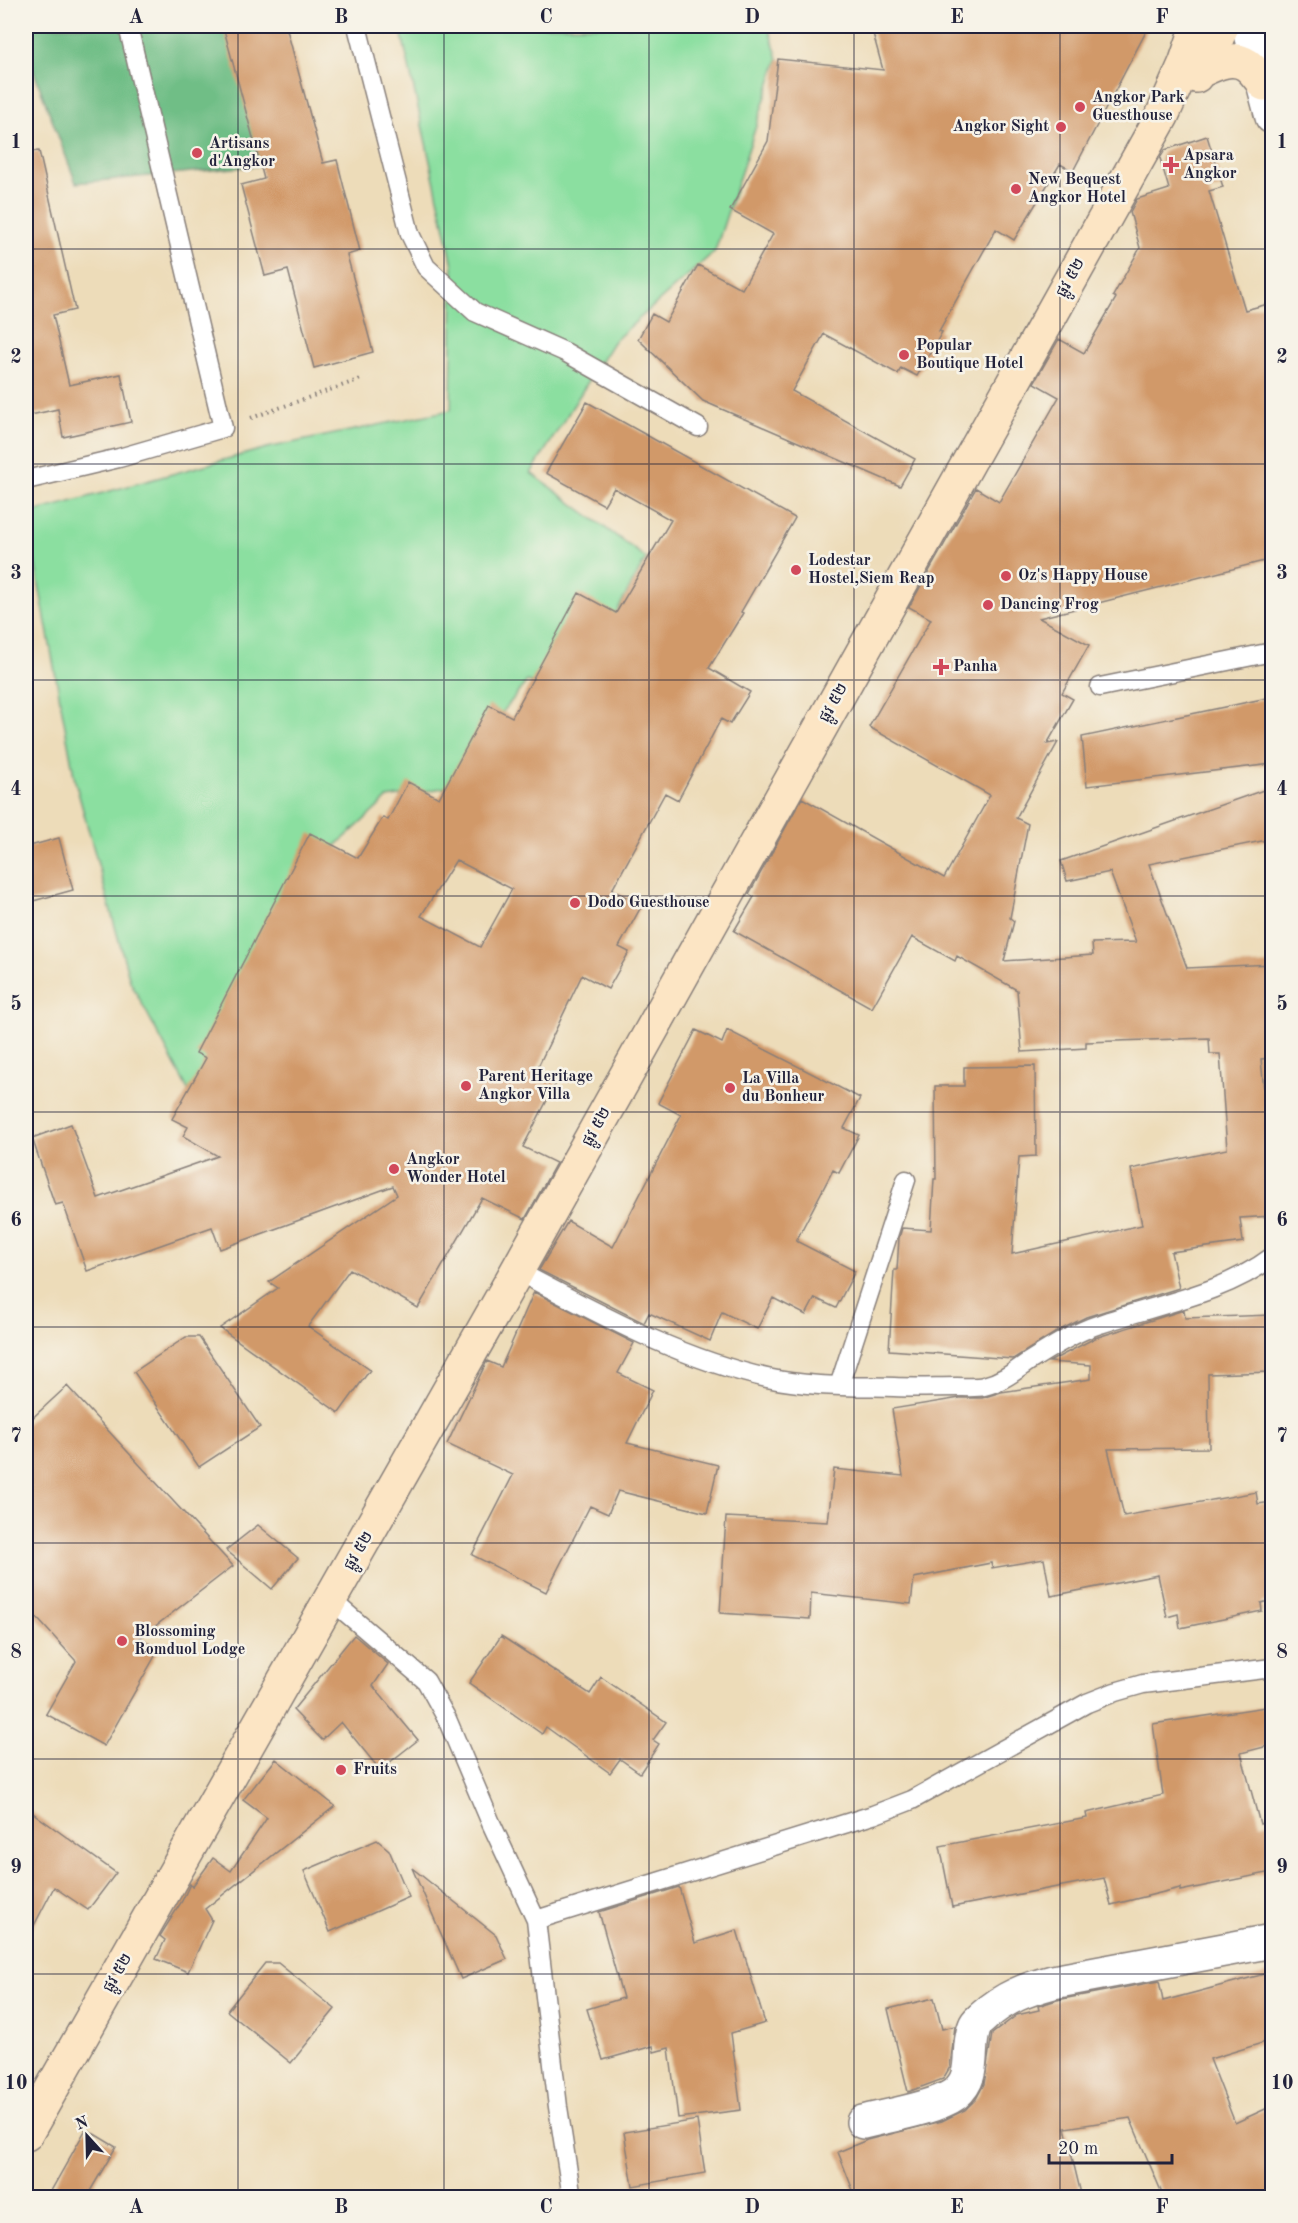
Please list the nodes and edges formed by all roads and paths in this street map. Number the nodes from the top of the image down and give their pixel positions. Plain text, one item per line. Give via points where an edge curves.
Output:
1 (128, 26) edge
2 (357, 26) edge
3 (1198, 26) edge
4 (1222, 26) edge
5 (1248, 26) edge
6 (1200, 71) junction
7 (1264, 84) junction
8 (1162, 116) junction
9 (1272, 117) edge
10 (361, 379) dead end
11 (698, 427) dead end
12 (223, 428) junction
13 (26, 480) edge
14 (1272, 652) edge
15 (1100, 687) dead end
16 (906, 1180) dead end
17 (1272, 1257) edge
18 (517, 1271) junction
19 (839, 1386) junction
20 (331, 1600) junction
21 (1272, 1668) edge
22 (536, 1920) junction
23 (1272, 1941) edge
24 (862, 2122) dead end
25 (26, 2134) edge
26 (572, 2198) edge

1 - 12 lane
2 - 11 lane via 410,234 426,267 475,312 565,352
3 - 8 main road, ផ្លូវ ៥២
4 - 6 main road, ផ្លូវ ៥២
5 - 7 street
6 - 7 main road via 1215,63 1236,62 1247,65
6 - 8 main road, ផ្លូវ ៥២
7 - 9 street
8 - 18 main road, ផ្លូវ ៥២
10 - 12 path
12 - 13 lane
14 - 15 lane
16 - 19 lane
17 - 19 lane via 1224,1284 1098,1325 983,1387
18 - 19 lane via 629,1330 715,1364 767,1378
18 - 20 main road, ផ្លូវ ៥២
20 - 22 lane via 426,1681 447,1719
20 - 25 main road, ផ្លូវ ៥២
21 - 22 lane via 1143,1684 1115,1692 1087,1703 912,1800
22 - 26 lane
23 - 24 street via 1053,1982 1020,1992 996,2005 975,2024 970,2074 957,2092 944,2100

